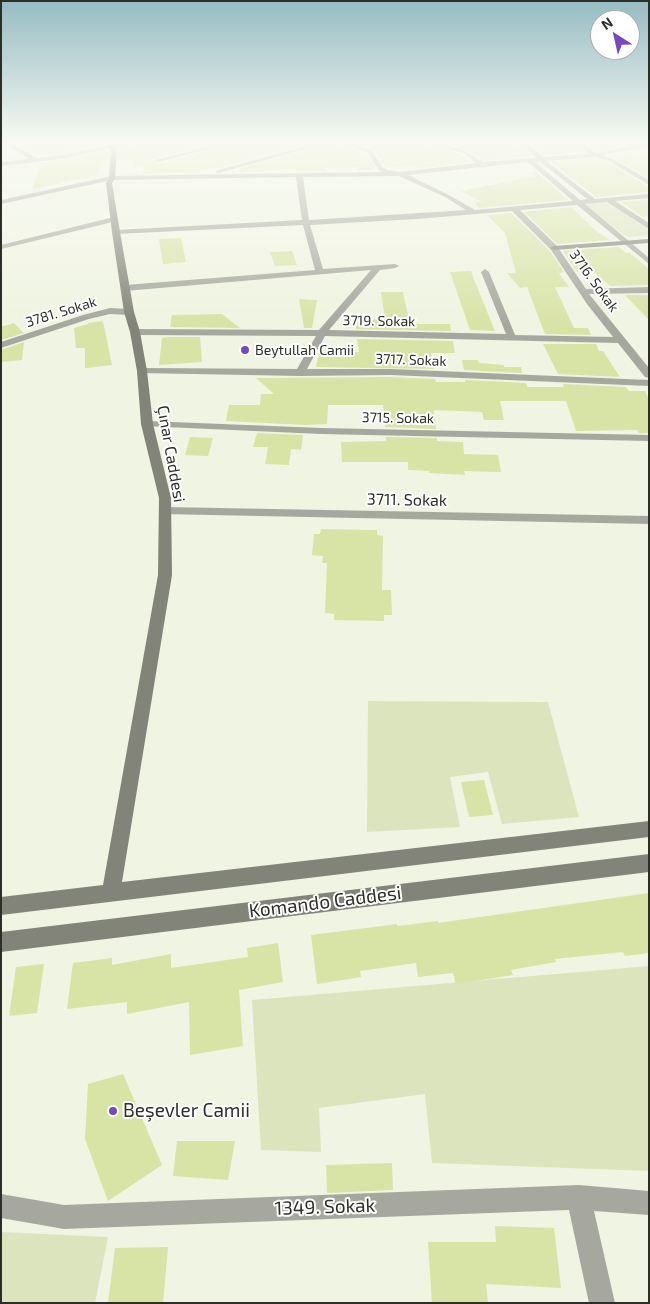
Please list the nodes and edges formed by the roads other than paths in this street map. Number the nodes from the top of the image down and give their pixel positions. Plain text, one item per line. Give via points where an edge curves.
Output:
1 (112, 203) edge
2 (303, 203) edge
3 (459, 203) edge
4 (557, 203) edge
5 (578, 203) edge
6 (613, 203) edge
7 (513, 207) junction
8 (472, 211) junction
9 (114, 219) junction
10 (306, 223) junction
11 (649, 227) edge
12 (116, 232) junction
13 (649, 241) edge
14 (626, 242) junction
15 (1, 247) edge
16 (554, 248) junction
17 (649, 262) edge
18 (395, 266) dead end
19 (378, 267) junction
20 (320, 272) junction
21 (485, 272) dead end
22 (125, 288) junction
23 (649, 290) edge
24 (584, 292) junction
25 (129, 312) junction
26 (135, 332) junction
27 (322, 333) junction
28 (512, 338) junction
29 (621, 340) junction
30 (1, 345) edge
31 (142, 371) junction
32 (300, 373) junction
33 (649, 375) edge
34 (649, 383) edge
35 (147, 424) junction
36 (649, 438) edge
37 (165, 511) junction
38 (649, 520) edge
39 (649, 829) edge
40 (649, 863) edge
41 (111, 893) junction
42 (1, 906) edge
43 (1, 942) edge
44 (579, 1197) junction
45 (649, 1203) edge
46 (1, 1206) edge
47 (602, 1303) edge

1 - 9 street, Çınar Caddesi
2 - 10 street
3 - 8 street
4 - 7 street
5 - 14 street
6 - 11 street
7 - 8 street
7 - 16 street, 3716. Sokak
8 - 10 street
9 - 12 street, Çınar Caddesi
9 - 15 street
10 - 12 street
10 - 20 street
12 - 22 street, Çınar Caddesi
13 - 14 street
14 - 16 street
14 - 17 street
16 - 24 street, 3716. Sokak
18 - 19 street
19 - 20 street
19 - 27 street
20 - 22 street
21 - 28 street
22 - 25 street, Çınar Caddesi
23 - 24 street
24 - 29 street, 3716. Sokak
25 - 26 street, Çınar Caddesi
25 - 30 street, 3781. Sokak via 110,311 86,317
26 - 27 street, 3719. Sokak
26 - 31 street, Çınar Caddesi
27 - 28 street, 3719. Sokak
27 - 32 street
28 - 29 street, 3719. Sokak
29 - 33 street, 3716. Sokak
31 - 32 street, 3717. Sokak
31 - 35 street, Çınar Caddesi
32 - 34 street, 3717. Sokak via 391,372
35 - 36 street, 3715. Sokak
35 - 37 street, Çınar Caddesi via 165,498
37 - 38 street, 3711. Sokak
37 - 41 street, Çınar Caddesi via 165,575
39 - 41 street, Komando Caddesi
40 - 43 street, Komando Caddesi
41 - 42 street, Komando Caddesi
44 - 45 street, 1349. Sokak
44 - 46 street, 1349. Sokak via 64,1217
44 - 47 street

